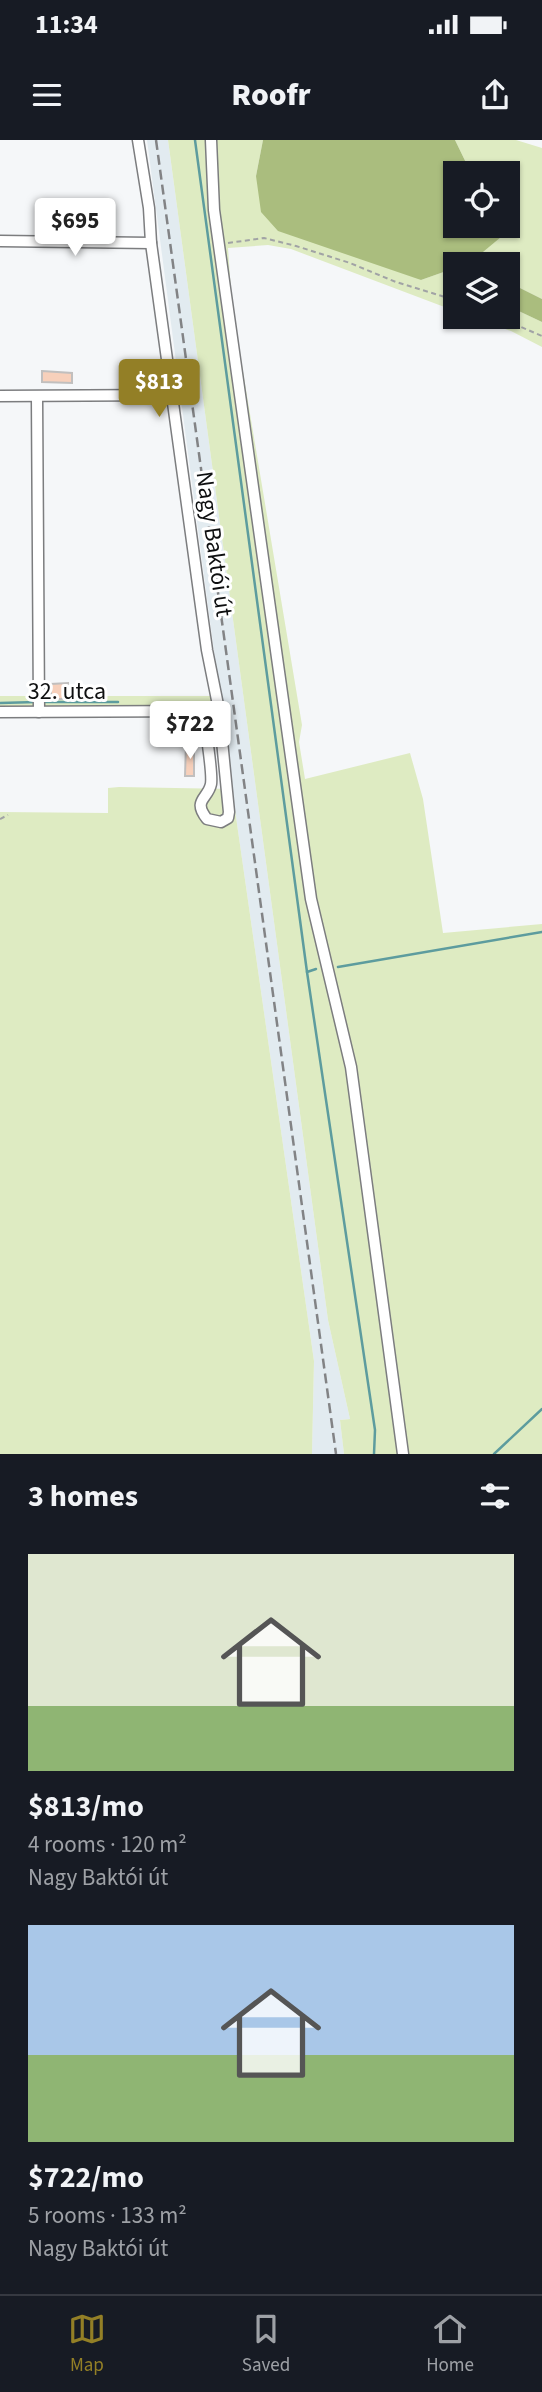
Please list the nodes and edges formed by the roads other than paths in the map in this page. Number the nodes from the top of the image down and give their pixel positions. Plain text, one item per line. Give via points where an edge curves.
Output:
1 (138, 140) edge
2 (211, 140) edge
3 (0, 242) edge
4 (151, 243) junction
5 (0, 396) edge
6 (172, 396) junction
7 (37, 397) junction
8 (203, 710) junction
9 (219, 710) junction
10 (0, 712) edge
11 (39, 712) junction
12 (403, 1454) edge

1 - 4 street, Nagy Baktói út
2 - 12 street via 214,210 311,899 351,1067
3 - 4 street
4 - 6 street, Nagy Baktói út
5 - 7 street
6 - 7 street
6 - 9 street, Nagy Baktói út
7 - 11 street
8 - 9 street, 32. utca
8 - 9 street, Nagy Baktói út via 211,785 200,807 207,819 221,822 229,812
8 - 11 street, 32. utca
10 - 11 street, 32. utca

